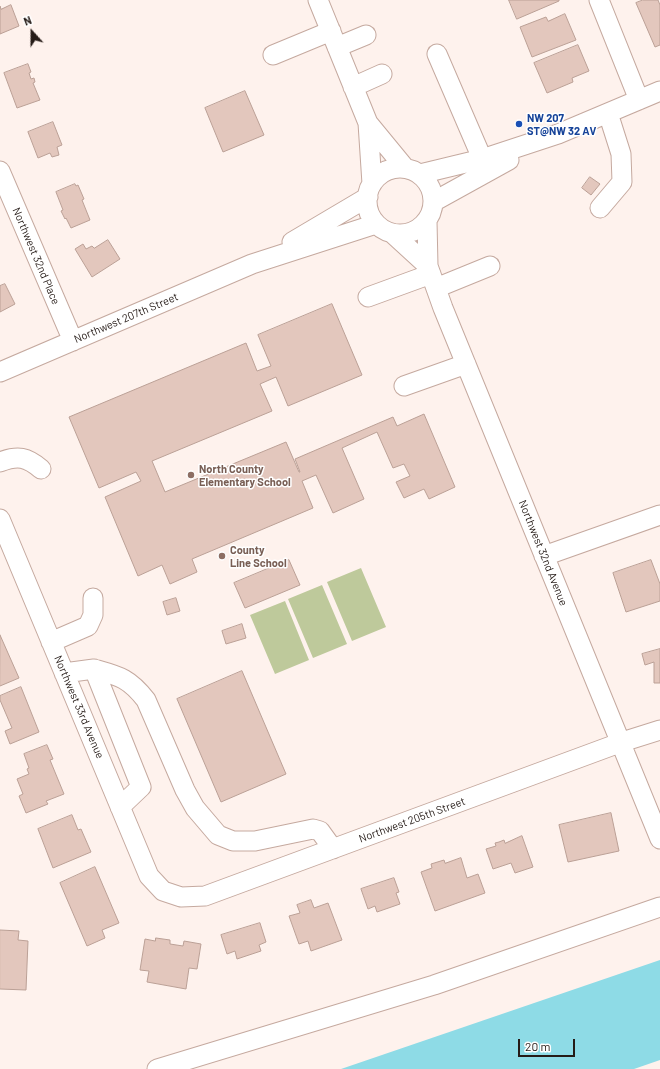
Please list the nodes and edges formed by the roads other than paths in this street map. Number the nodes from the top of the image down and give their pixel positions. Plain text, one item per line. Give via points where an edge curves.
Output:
1 (318, 0) edge
2 (599, 0) edge
3 (366, 35) dead end
4 (334, 39) junction
5 (437, 54) dead end
6 (273, 55) dead end
7 (382, 74) dead end
8 (353, 87) junction
9 (660, 91) edge
10 (639, 100) junction
11 (608, 114) junction
12 (368, 123) junction
13 (485, 165) junction
14 (0, 171) edge
15 (412, 171) junction
16 (370, 190) junction
17 (434, 202) junction
18 (600, 208) dead end
19 (427, 221) junction
20 (376, 224) junction
21 (392, 233) junction
22 (252, 264) junction
23 (490, 266) dead end
24 (432, 276) junction
25 (368, 297) dead end
26 (73, 341) junction
27 (466, 364) junction
28 (0, 372) edge
29 (404, 386) dead end
30 (0, 462) edge
31 (41, 470) dead end
32 (660, 515) edge
33 (0, 519) edge
34 (544, 556) junction
35 (93, 598) dead end
36 (52, 642) junction
37 (94, 669) junction
38 (64, 673) junction
39 (660, 730) edge
40 (622, 742) junction
41 (120, 807) junction
42 (660, 839) edge
43 (333, 849) junction
44 (162, 892) joint
45 (660, 907) edge
46 (157, 1069) edge

1 - 4 street
2 - 10 street
3 - 4 street
4 - 6 street
4 - 8 street
5 - 13 street
7 - 8 street
8 - 12 street
9 - 10 street
10 - 11 street
11 - 13 street
11 - 18 street via 621,154 622,182
12 - 15 street
12 - 16 street
13 - 15 street
13 - 17 street
14 - 26 street, Northwest 32nd Place
15 - 16 street via 396,168 386,171 378,176
15 - 17 street via 430,186
16 - 20 street via 369,211
16 - 22 street, Northwest 207th Street via 327,222
17 - 19 street
19 - 21 street via 411,232
19 - 24 street, Northwest 32nd Avenue
20 - 21 street
20 - 22 street, Northwest 207th Street
21 - 24 street, Northwest 32nd Avenue
22 - 26 street, Northwest 207th Street
23 - 24 street
24 - 25 street
24 - 27 street, Northwest 32nd Avenue
26 - 28 street, Northwest 207th Street
27 - 29 street
27 - 34 street, Northwest 32nd Avenue
30 - 31 street via 22,458 33,462
32 - 34 street
33 - 36 street, Northwest 33rd Avenue
34 - 40 street, Northwest 32nd Avenue
35 - 36 street via 93,615 88,626
36 - 38 street, Northwest 33rd Avenue
37 - 38 street
37 - 41 street via 141,787
37 - 43 street via 116,675 129,682 146,700 185,790 195,808 218,835 233,841 255,841 313,829 320,831
38 - 41 street, Northwest 33rd Avenue
39 - 40 street, Northwest 205th Street
40 - 42 street, Northwest 32nd Avenue
40 - 43 street, Northwest 205th Street
41 - 44 street, Northwest 33rd Avenue via 149,876
43 - 44 street, Northwest 205th Street via 205,896 180,897
45 - 46 street via 434,986

